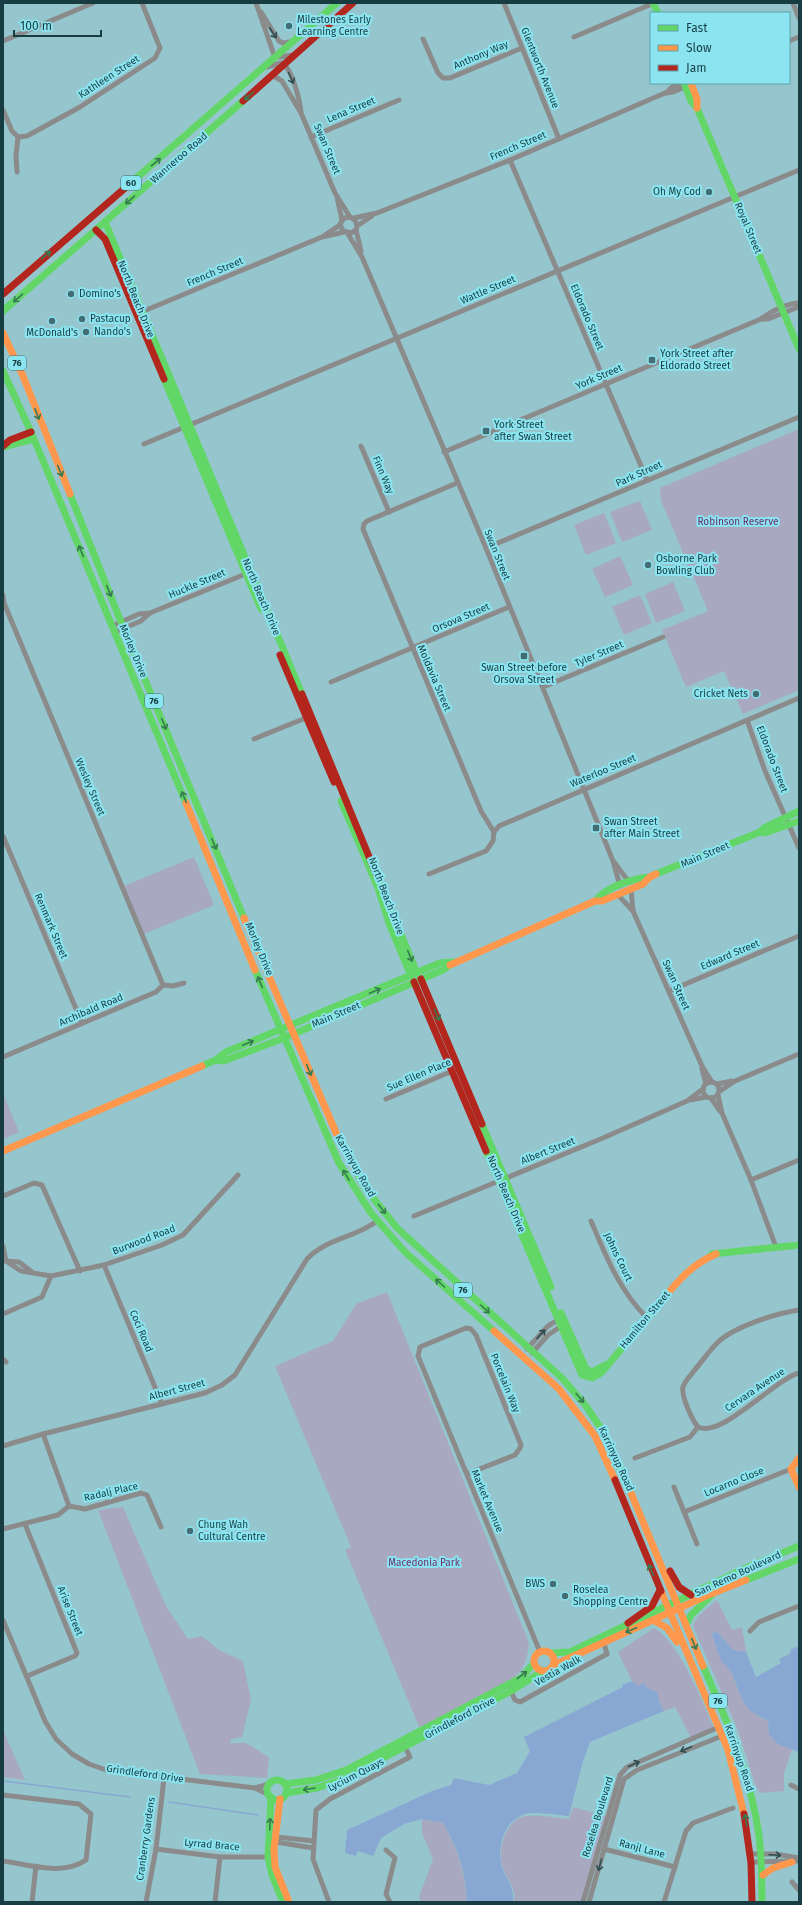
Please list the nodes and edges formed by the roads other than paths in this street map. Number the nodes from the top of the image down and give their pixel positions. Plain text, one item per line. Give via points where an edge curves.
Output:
1 (93, 3) edge
2 (142, 3) edge
3 (256, 3) edge
4 (337, 3) edge
5 (353, 3) edge
6 (504, 3) edge
7 (653, 3) edge
8 (793, 3) edge
9 (259, 10) junction
10 (658, 12) edge
11 (799, 18) edge
12 (574, 37) dead end
13 (423, 39) dead end
14 (296, 40) junction
15 (3, 41) edge
16 (522, 48) junction
17 (295, 54) junction
18 (276, 57) junction
19 (284, 64) junction
20 (264, 68) junction
21 (272, 75) junction
22 (687, 84) edge
23 (398, 100) dead end
24 (3, 110) edge
25 (301, 113) junction
26 (18, 137) junction
27 (311, 137) junction
28 (559, 139) junction
29 (510, 160) junction
30 (799, 170) edge
31 (17, 172) dead end
32 (336, 193) junction
33 (735, 197) junction
34 (377, 213) junction
35 (352, 218) junction
36 (105, 222) junction
37 (341, 222) junction
38 (356, 228) junction
39 (96, 230) junction
40 (346, 233) junction
41 (322, 237) junction
42 (362, 257) junction
43 (557, 270) junction
44 (3, 294) edge
45 (799, 304) edge
46 (783, 310) junction
47 (3, 311) edge
48 (139, 313) junction
49 (3, 333) edge
50 (397, 339) junction
51 (799, 349) edge
52 (3, 371) edge
53 (23, 376) junction
54 (606, 383) junction
55 (24, 417) junction
56 (799, 417) edge
57 (187, 426) junction
58 (31, 432) junction
59 (34, 439) junction
60 (144, 444) dead end
61 (361, 446) dead end
62 (3, 447) edge
63 (444, 452) junction
64 (647, 480) junction
65 (457, 483) junction
66 (389, 512) junction
67 (486, 548) junction
68 (248, 572) junction
69 (3, 595) edge
70 (508, 607) junction
71 (122, 625) junction
72 (113, 629) junction
73 (663, 637) dead end
74 (412, 649) junction
75 (331, 682) dead end
76 (543, 687) junction
77 (799, 698) edge
78 (309, 717) junction
79 (747, 720) junction
80 (254, 740) dead end
81 (584, 789) junction
82 (799, 811) edge
83 (785, 817) junction
84 (799, 821) edge
85 (789, 825) junction
86 (494, 832) junction
87 (760, 832) junction
88 (3, 836) edge
89 (799, 848) edge
90 (613, 860) junction
91 (429, 874) dead end
92 (630, 886) junction
93 (620, 891) junction
94 (633, 911) junction
95 (799, 936) edge
96 (416, 977) junction
97 (184, 983) dead end
98 (163, 985) junction
99 (668, 991) junction
100 (82, 1023) junction
101 (290, 1025) junction
102 (280, 1029) junction
103 (294, 1034) junction
104 (284, 1038) junction
105 (799, 1054) edge
106 (3, 1057) edge
107 (216, 1060) junction
108 (702, 1066) junction
109 (456, 1070) junction
110 (735, 1081) junction
111 (714, 1083) junction
112 (704, 1087) junction
113 (719, 1093) junction
114 (708, 1098) junction
115 (386, 1099) dead end
116 (687, 1100) junction
117 (722, 1113) junction
118 (3, 1151) edge
119 (799, 1160) edge
120 (238, 1176) dead end
121 (503, 1179) junction
122 (751, 1180) junction
123 (3, 1196) edge
124 (414, 1216) dead end
125 (377, 1221) junction
126 (591, 1221) dead end
127 (799, 1245) edge
128 (3, 1246) edge
129 (776, 1247) junction
130 (4, 1260) edge
131 (104, 1265) junction
132 (80, 1271) junction
133 (51, 1276) junction
134 (799, 1310) edge
135 (3, 1314) edge
136 (646, 1318) junction
137 (562, 1321) junction
138 (531, 1350) junction
139 (418, 1356) joint
140 (524, 1358) junction
141 (582, 1368) joint
142 (799, 1373) edge
143 (162, 1404) junction
144 (698, 1427) junction
145 (42, 1434) junction
146 (3, 1446) edge
147 (635, 1458) dead end
148 (799, 1458) edge
149 (791, 1469) junction
150 (467, 1474) junction
151 (674, 1487) dead end
152 (799, 1487) edge
153 (69, 1506) junction
154 (684, 1512) junction
155 (25, 1524) junction
156 (161, 1527) dead end
157 (3, 1529) edge
158 (697, 1544) dead end
159 (799, 1546) edge
160 (656, 1552) junction
161 (780, 1555) junction
162 (799, 1559) edge
163 (784, 1565) junction
164 (746, 1568) junction
165 (750, 1579) junction
166 (660, 1590) junction
167 (714, 1593) junction
168 (691, 1595) junction
169 (678, 1605) junction
170 (799, 1606) edge
171 (668, 1609) junction
172 (3, 1620) edge
173 (653, 1620) junction
174 (628, 1624) junction
175 (686, 1625) junction
176 (750, 1631) dead end
177 (603, 1638) junction
178 (540, 1652) junction
179 (550, 1653) junction
180 (570, 1654) junction
181 (534, 1662) junction
182 (554, 1665) junction
183 (693, 1666) junction
184 (543, 1671) junction
185 (26, 1676) junction
186 (509, 1688) junction
187 (719, 1727) junction
188 (722, 1736) junction
189 (403, 1744) junction
190 (164, 1778) junction
191 (269, 1784) junction
192 (285, 1784) junction
193 (791, 1785) dead end
194 (255, 1788) junction
195 (799, 1789) edge
196 (286, 1793) junction
197 (3, 1795) edge
198 (270, 1796) junction
199 (280, 1799) junction
200 (733, 1808) dead end
201 (276, 1839) junction
202 (314, 1841) junction
203 (313, 1848) junction
204 (156, 1849) junction
205 (604, 1849) junction
206 (386, 1850) dead end
207 (751, 1854) junction
208 (220, 1857) junction
209 (268, 1857) junction
210 (762, 1858) junction
211 (799, 1858) edge
212 (3, 1861) edge
213 (752, 1862) junction
214 (796, 1862) edge
215 (36, 1866) junction
216 (675, 1867) junction
217 (763, 1875) junction
218 (792, 1882) dead end
219 (799, 1890) edge
220 (32, 1902) edge
221 (146, 1902) edge
222 (215, 1902) edge
223 (283, 1902) edge
224 (289, 1902) edge
225 (329, 1902) edge
226 (390, 1902) edge
227 (583, 1902) edge
228 (589, 1902) edge
229 (664, 1902) edge
230 (752, 1902) edge
231 (762, 1902) edge

1 - 15 street
2 - 26 street, Kathleen Street via 160,48 155,58 80,107 27,136
3 - 9 street
4 - 14 main road, Wanneroo Road / 60
5 - 17 main road, Wanneroo Road / 60
6 - 16 street, Glentworth Avenue
7 - 10 main road
7 - 12 street
8 - 11 street
9 -> 14 street via 279,40 287,43
9 - 18 street
13 - 16 street, Anthony Way via 438,73 443,78 450,78
14 - 18 main road, Wanneroo Road / 60
16 - 28 street, Glentworth Avenue
17 - 18 street
17 - 19 main road, Wanneroo Road / 60
18 - 20 main road, Wanneroo Road / 60
19 - 20 street
19 - 21 main road, Wanneroo Road / 60
19 -> 25 street, Swan Street via 300,100
44 -> 20 main road, Wanneroo Road / 60
21 - 25 street, Swan Street via 282,81
21 -> 36 main road, Wanneroo Road / 60
22 - 28 street, French Street
22 - 33 main road, Royal Street via 691,102 697,108
23 - 27 street, Lena Street
24 - 26 street via 12,131
25 - 27 street, Swan Street
26 - 31 street
27 - 32 street, Swan Street
28 - 29 street, French Street
29 - 34 street, French Street
29 - 43 street, Eldorado Street
30 - 33 street, Wattle Street
32 - 35 street, Swan Street
32 - 37 street, Swan Street
33 - 43 street, Wattle Street
33 - 46 main road, Royal Street
34 - 35 street, French Street
34 - 38 street, French Street
35 - 37 street, French Street
35 - 38 street, Swan Street
36 - 39 main road, Wanneroo Road / 60
36 - 48 main road, North Beach Drive
37 - 40 street, Swan Street
37 - 41 street, French Street
38 - 40 street, French Street
38 - 42 street, Swan Street
39 -> 47 main road, Wanneroo Road / 60
39 - 48 main road, North Beach Drive via 105,239
40 - 41 street, French Street
40 - 42 street, Swan Street
41 - 48 street, French Street
42 - 50 street, Swan Street
43 - 50 street, Wattle Street
43 - 54 street, Eldorado Street
45 - 46 street, York Street via 796,308
46 - 51 main road, Royal Street
46 - 54 street, York Street via 768,319 761,319
48 - 57 main road, North Beach Drive
49 - 53 main road, Morley Drive / 76
50 - 57 street, Wattle Street
50 - 63 street, Swan Street
52 - 55 main road, Morley Drive / 76
53 - 55 main road via 17,380 15,389
53 -> 71 main road, Morley Drive / 76
54 - 63 street, York Street
54 - 64 street, Eldorado Street
55 - 58 main road, Morley Drive / 76
56 - 64 street, Park Street
57 - 60 street, Wattle Street
57 - 68 main road, North Beach Drive
58 - 59 main road, Morley Drive / 76
58 - 62 main road via 10,440
59 - 62 main road
72 -> 59 main road, Morley Drive / 76
61 - 66 street, Finn Way
63 - 65 street, Swan Street
64 - 67 street, Park Street
65 - 66 street
65 - 67 street, Swan Street
66 - 74 street, Moldavia Street via 367,521 363,529
67 - 70 street, Swan Street
68 - 71 street, Huckle Street via 150,613 139,614
68 - 78 main road, North Beach Drive
69 - 98 street, Wesley Street via 4,603
70 - 74 street, Orsova Street
70 - 76 street, Swan Street
71 - 72 street, Huckle Street
71 -> 101 main road, Morley Drive / 76
102 -> 72 main road, Morley Drive / 76
73 - 76 street, Tyler Street
74 - 75 street, Orsova Street
74 - 86 street, Moldavia Street via 481,811
76 - 81 street, Swan Street
77 - 79 street, Waterloo Street
78 - 80 street
78 - 96 main road, North Beach Drive via 378,888 390,926
79 - 81 street, Waterloo Street
79 - 83 street, Eldorado Street
81 - 86 street, Waterloo Street via 500,826
81 - 90 street, Swan Street
82 - 83 main road, Main Street
83 - 85 street, Eldorado Street
83 - 87 main road, Main Street
84 - 85 main road, Main Street
85 - 87 main road, Main Street via 765,833
85 - 89 street, Eldorado Street
86 - 91 street via 493,840 486,851
87 - 92 main road, Main Street via 650,877 643,884
88 - 100 street, Renmark Street
90 - 92 street, Swan Street
90 - 93 street, Swan Street
92 - 93 main road, Main Street
92 - 94 street, Swan Street
93 - 94 street, Swan Street
93 - 96 main road, Main Street via 599,895 595,901 454,962 440,963
94 - 99 street, Swan Street
95 - 99 street, Edward Street
101 -> 96 main road, Main Street
96 - 103 main road, Main Street
96 - 109 main road, North Beach Drive
97 - 98 street, Archibald Road
98 - 100 street, Archibald Road via 156,992
99 - 108 street, Swan Street
100 - 106 street, Archibald Road
101 - 102 main road, Main Street
101 - 103 main road, Morley Drive / 76
102 - 104 main road, Morley Drive / 76
107 -> 102 main road, Main Street via 220,1055
103 - 104 main road, Main Street
103 -> 138 main road, Karrinyup Road / 76 via 337,1135 370,1194 411,1242
104 - 107 main road, Main Street via 224,1061
125 -> 104 main road, Karrinyup Road / 76 via 339,1163
105 - 110 street
107 - 118 main road, Main Street
108 - 111 street, Swan Street
108 - 112 street, Swan Street
109 - 115 street, Sue Ellen Place
109 - 121 main road, North Beach Drive
110 - 111 street
110 - 113 street
111 - 112 street, Albert Street
111 - 113 street, Swan Street
112 - 114 street, Swan Street
112 - 116 street, Albert Street
113 - 114 street, Albert Street
113 - 117 street
114 - 116 street, Albert Street
114 - 117 street
116 - 121 street, Albert Street
117 - 122 street
119 - 122 street
120 - 131 street, Burwood Road via 183,1235
121 - 124 street, Albert Street
121 - 137 main road, North Beach Drive
122 - 129 street
123 - 132 street via 34,1183 42,1185
140 -> 125 main road, Karrinyup Road / 76 via 405,1252
125 - 143 street, Albert Street via 326,1244 307,1259 235,1375 208,1392
126 - 136 street, Johns Court via 616,1279
127 - 129 main road, Hamilton Street
128 - 130 street
129 - 136 main road, Hamilton Street via 716,1254 700,1261 680,1279
130 - 133 street, Burwood Road via 20,1262 33,1273
131 - 132 street, Burwood Road
131 - 143 street, Coci Road
132 - 133 street, Burwood Road
133 - 135 street via 42,1297
134 - 144 street via 777,1314 730,1334 711,1350 683,1388
136 - 141 main road, Hamilton Street via 601,1373 593,1378 586,1377
137 - 138 street via 548,1326
137 - 141 main road, North Beach Drive
138 - 140 street
138 -> 160 main road, Karrinyup Road / 76 via 582,1399 598,1421
139 - 150 street, Market Avenue
139 - 150 street, Porcelain Way via 420,1347 466,1328 474,1332 482,1349 521,1444 515,1455
166 -> 140 main road, Karrinyup Road / 76 via 595,1436 559,1389
142 - 144 street, Cervara Avenue via 767,1392 736,1416 706,1429
143 - 145 street, Albert Street
144 - 147 street via 690,1437
145 - 146 street, Albert Street
145 - 153 street
148 - 149 main road
149 - 152 main road
149 - 154 street, Locarno Close
150 - 178 street, Market Avenue
151 - 154 street
153 - 155 street via 58,1515
153 - 156 street, Radalj Place via 85,1509 141,1493 147,1495
154 - 158 street
155 - 157 street
155 - 185 street, Arise Street via 77,1653
159 - 161 main road, San Remo Boulevard
160 - 168 main road via 679,1587
160 - 169 main road, Karrinyup Road / 76
161 - 163 main road
161 - 164 main road, San Remo Boulevard
162 - 163 main road, San Remo Boulevard
163 - 165 main road, San Remo Boulevard
164 - 165 main road
164 - 168 main road, San Remo Boulevard
165 - 167 main road, San Remo Boulevard
166 - 171 main road, Karrinyup Road / 76
166 - 174 main road via 652,1606
167 - 169 main road, San Remo Boulevard
167 - 175 main road via 691,1615
168 - 169 main road, San Remo Boulevard
169 - 171 main road
169 - 175 main road, Karrinyup Road / 76
170 - 176 street via 759,1622
171 - 173 main road
171 - 174 main road
171 - 183 main road, Karrinyup Road / 76
172 - 185 street, Grindleford Drive
173 -> 177 main road
173 - 183 main road via 660,1622 672,1632 680,1649
174 - 177 main road
175 -> 210 main road, Karrinyup Road / 76 via 744,1765 752,1795
177 - 180 main road
177 - 186 street, Vestia Walk via 607,1654 520,1702 517,1702
178 - 179 main road
178 - 181 main road
179 - 180 main road
179 - 182 main road via 554,1658
180 - 182 main road
181 - 184 main road via 537,1668
186 -> 181 main road, Grindleford Drive
182 - 184 main road
183 - 187 main road, Karrinyup Road / 76
184 - 186 main road, Grindleford Drive
185 - 190 street, Grindleford Drive via 45,1721 56,1739 72,1754 106,1770
186 - 189 main road, Grindleford Drive
187 - 188 main road, Karrinyup Road / 76
227 -> 187 street, Roselea Boulevard via 623,1771
188 -> 205 street, Roselea Boulevard via 628,1775 622,1785
207 -> 188 main road, Karrinyup Road / 76 via 738,1786
189 - 192 main road, Grindleford Drive via 332,1777
189 -> 196 main road, Grindleford Drive via 368,1767 329,1785
189 - 202 street, Lycium Quays via 410,1757 330,1798 316,1810
190 - 194 street, Grindleford Drive
190 - 204 street, Cranberry Gardens
191 - 192 main road, Grindleford Drive via 277,1780
191 - 194 street, Grindleford Drive
191 - 198 main road via 267,1789
192 - 196 main road
193 - 195 street
194 - 198 street, Grindleford Drive
196 - 199 main road
197 - 215 street via 79,1804 91,1814 86,1860 77,1866 60,1869
198 - 199 main road, Grindleford Drive
209 -> 198 main road
199 - 201 main road
200 - 216 street via 693,1823 686,1831
201 - 202 street
201 - 203 street
201 - 224 main road via 275,1867
202 - 203 street, Lycium Quays
203 - 225 street, Lycium Quays via 313,1860
204 - 208 street, Lyrrad Brace
204 - 221 street, Cranberry Gardens
205 - 216 street, Ranjl Lane
205 -> 228 street, Roselea Boulevard
206 - 226 street via 394,1858 386,1894
207 - 210 street
207 - 213 main road, Karrinyup Road / 76
208 - 209 street, Lyrrad Brace
208 - 222 street
209 - 223 main road
210 -> 211 street
210 - 213 street
210 - 214 street
210 - 217 main road, Karrinyup Road / 76
212 - 215 street
213 - 230 main road, Karrinyup Road / 76
214 - 217 main road via 773,1868
215 - 220 street
216 - 229 street
217 - 231 main road, Karrinyup Road / 76
218 - 219 street

